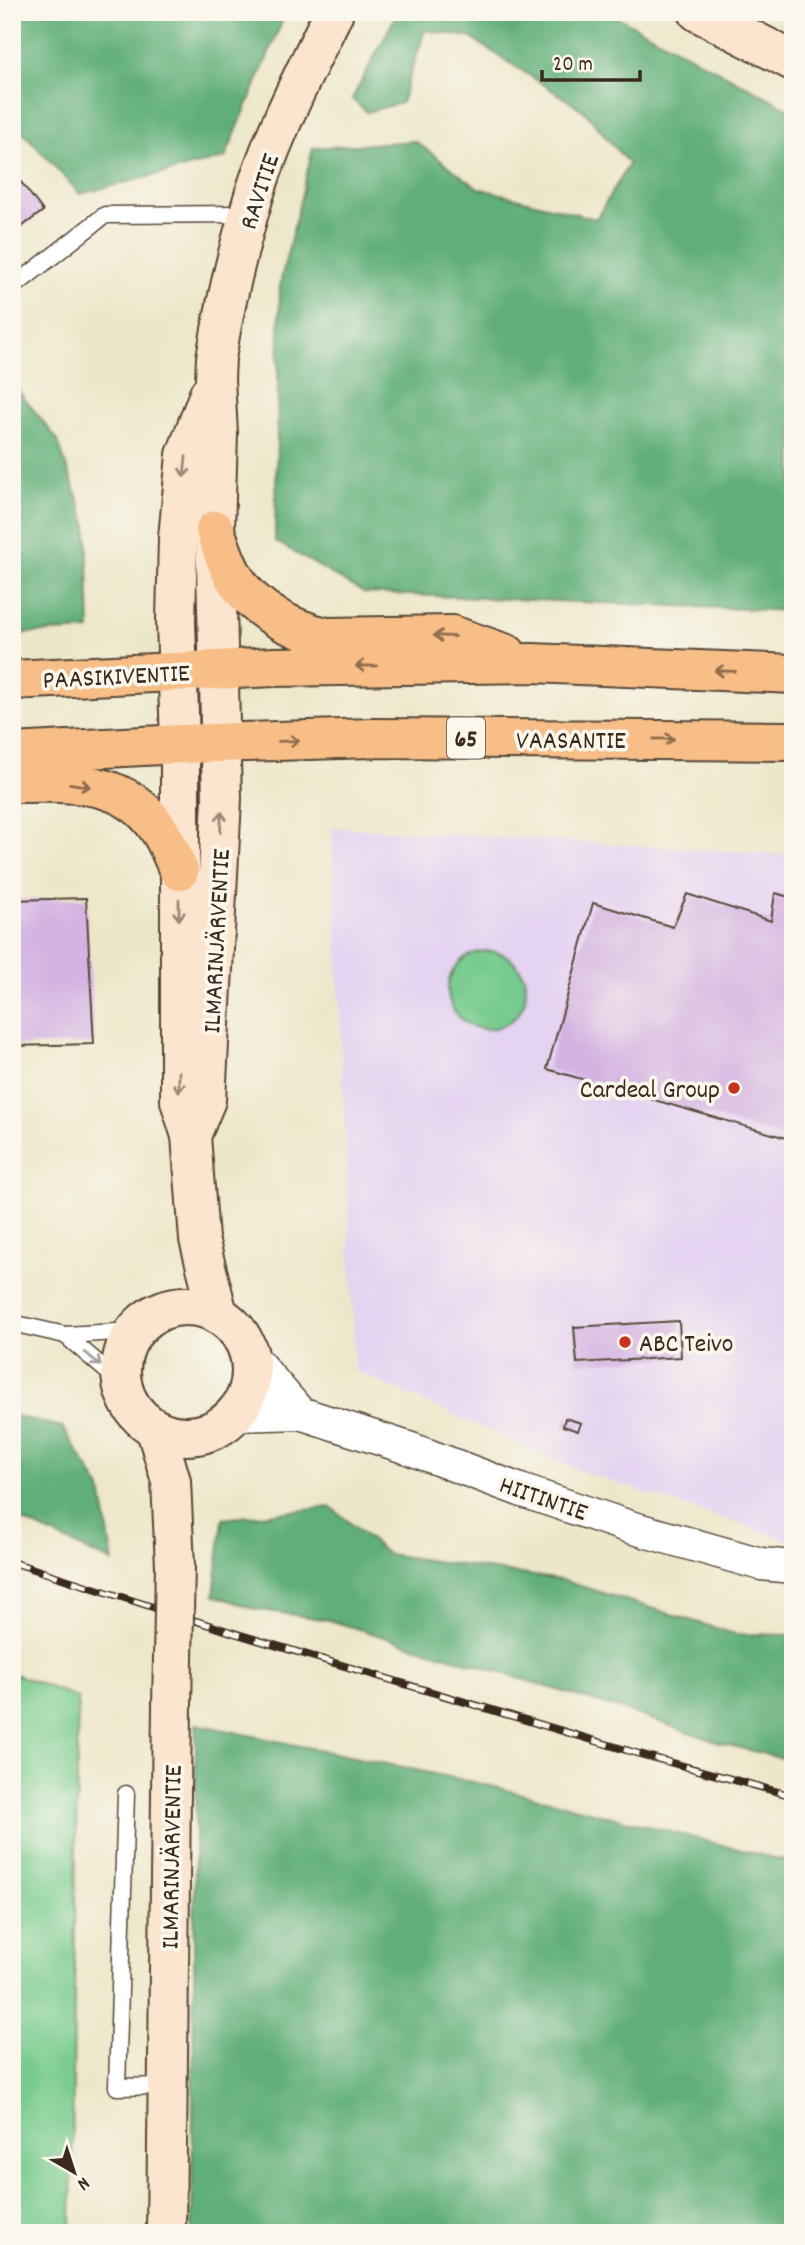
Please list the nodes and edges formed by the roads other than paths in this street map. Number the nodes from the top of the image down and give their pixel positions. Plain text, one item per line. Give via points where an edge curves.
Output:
1 (334, 12) edge
2 (698, 12) edge
3 (793, 61) edge
4 (248, 214) junction
5 (12, 288) edge
6 (215, 379) junction
7 (215, 530) junction
8 (532, 663) junction
9 (219, 670) junction
10 (178, 671) junction
11 (793, 674) edge
12 (12, 680) edge
13 (793, 741) edge
14 (221, 743) junction
15 (180, 744) junction
16 (12, 753) edge
17 (12, 783) edge
18 (179, 871) junction
19 (191, 1136) junction
20 (199, 1238) junction
21 (167, 1308) junction
22 (218, 1314) junction
23 (12, 1324) edge
24 (134, 1331) junction
25 (65, 1335) junction
26 (249, 1354) junction
27 (121, 1383) junction
28 (300, 1413) junction
29 (221, 1424) junction
30 (156, 1430) junction
31 (171, 1481) junction
32 (793, 1567) edge
33 (126, 1794) dead end
34 (167, 2086) junction
35 (166, 2233) edge

1 - 4 main road, RAVITIE via 271,149
2 - 3 main road
4 - 5 lane via 105,215
4 - 6 main road, RAVITIE via 220,334
6 - 7 main road, RAVITIE
6 -> 10 main road, RAVITIE via 186,455 178,538
8 -> 7 highway via 452,635 326,637 309,633 260,607 246,593 228,565
7 - 9 main road, RAVITIE
8 -> 9 highway
11 -> 8 highway
9 - 10 highway, PAASIKIVENTIE
9 - 14 main road, RAVITIE
10 - 12 highway, PAASIKIVENTIE
10 - 15 main road, RAVITIE
14 -> 13 highway, VAASANTIE / 65 via 372,738
14 - 15 highway, VAASANTIE / 65
19 -> 14 main road, ILMARINJÄRVENTIE via 206,1100
15 - 16 highway, 65
15 - 18 main road, ILMARINJÄRVENTIE
17 -> 18 highway via 72,783 122,795 157,826
18 -> 19 main road, ILMARINJÄRVENTIE via 180,1101
19 - 20 main road, ILMARINJÄRVENTIE
20 - 21 main road, ILMARINJÄRVENTIE
20 - 22 main road, ILMARINJÄRVENTIE
21 - 22 main road via 202,1307
21 - 24 main road
22 - 26 main road via 243,1338
23 - 25 lane
24 - 25 lane
24 - 27 main road via 125,1347
25 -> 27 lane
26 - 28 street
26 - 29 main road via 247,1397
27 - 30 main road via 128,1402
28 - 29 street, HIITINTIE
28 - 32 street, HIITINTIE via 630,1527 761,1564
29 - 30 main road via 190,1437
29 - 31 main road
30 - 31 main road, ILMARINJÄRVENTIE
31 - 34 main road, ILMARINJÄRVENTIE, bridge via 175,1566
33 - 34 lane via 117,2087
34 - 35 main road, ILMARINJÄRVENTIE

